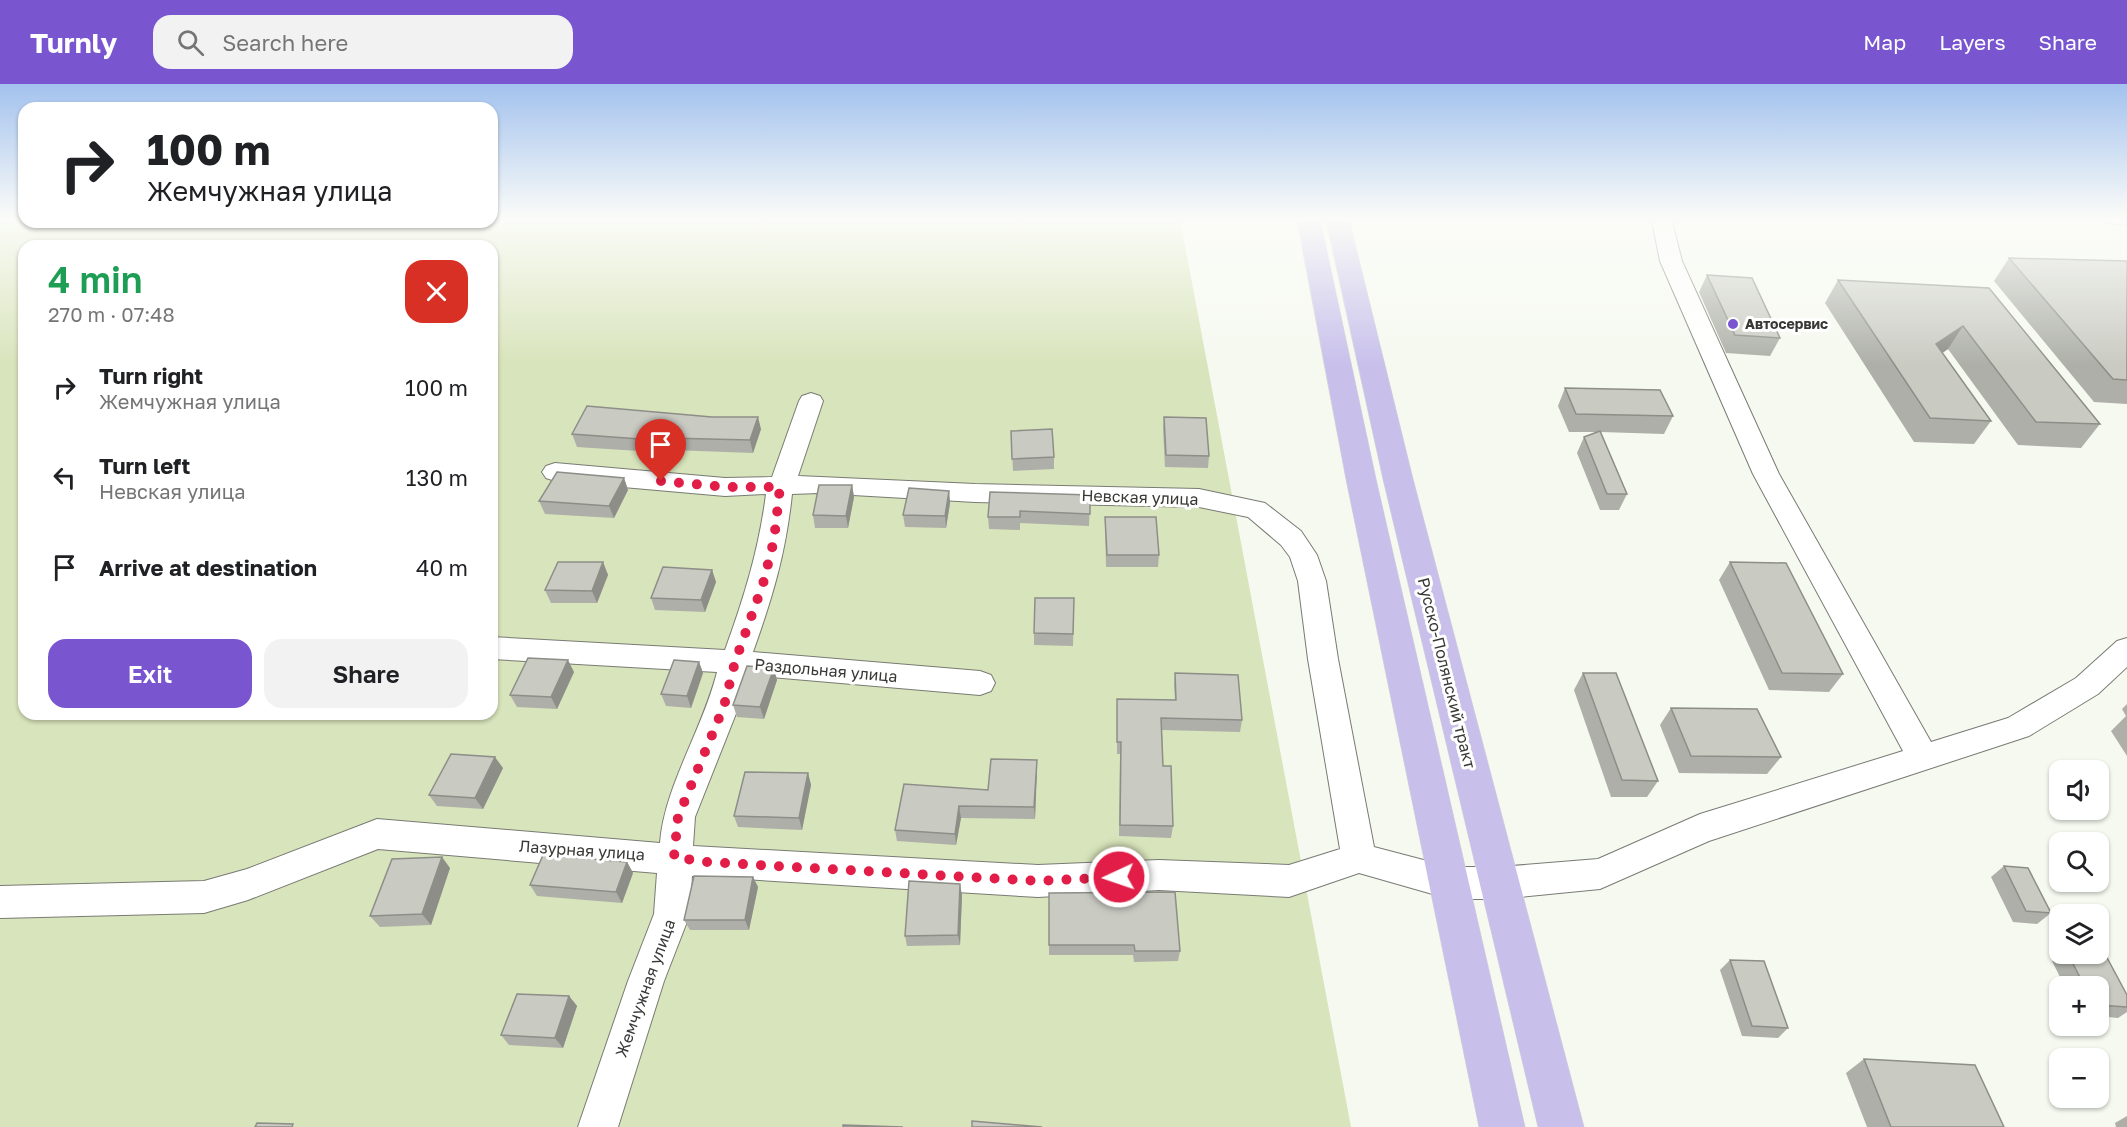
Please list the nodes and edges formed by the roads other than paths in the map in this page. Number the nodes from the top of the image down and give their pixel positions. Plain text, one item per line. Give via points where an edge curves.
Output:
1 (1318, 268) edge
2 (1348, 268) edge
3 (1674, 268) edge
4 (811, 401) dead end
5 (555, 472) edge
6 (780, 487) junction
7 (498, 648) edge
8 (2127, 650) edge
9 (735, 662) junction
10 (980, 682) dead end
11 (1923, 757) junction
12 (674, 857) junction
13 (1359, 858) junction
14 (1450, 883) junction
15 (1500, 883) junction
16 (0, 902) edge
17 (597, 1127) edge
18 (1502, 1127) edge
19 (1560, 1127) edge

1 - 14 main road
2 - 15 main road, Русско-Полянский тракт
3 - 11 street via 1766,474
4 - 6 street, Жемчужная улица
5 - 6 street, Невская улица via 725,487
6 - 9 street, Жемчужная улица via 774,540 763,584
6 - 13 street, Невская улица via 818,484 975,493 1199,498 1257,509 1291,538 1303,555 1312,581
7 - 9 street, Раздольная улица
8 - 11 street via 2087,686 2019,727
9 - 10 street, Раздольная улица
9 - 12 street, Жемчужная улица via 724,706 678,817
11 - 15 street via 1700,829 1599,874
12 - 13 street, Лазурная улица via 1038,881 1159,875 1289,881
12 - 16 street, Лазурная улица via 377,834 204,897
12 - 17 street, Жемчужная улица via 672,914
13 - 14 street
14 - 15 street
14 - 18 main road
15 - 19 main road, Русско-Полянский тракт

